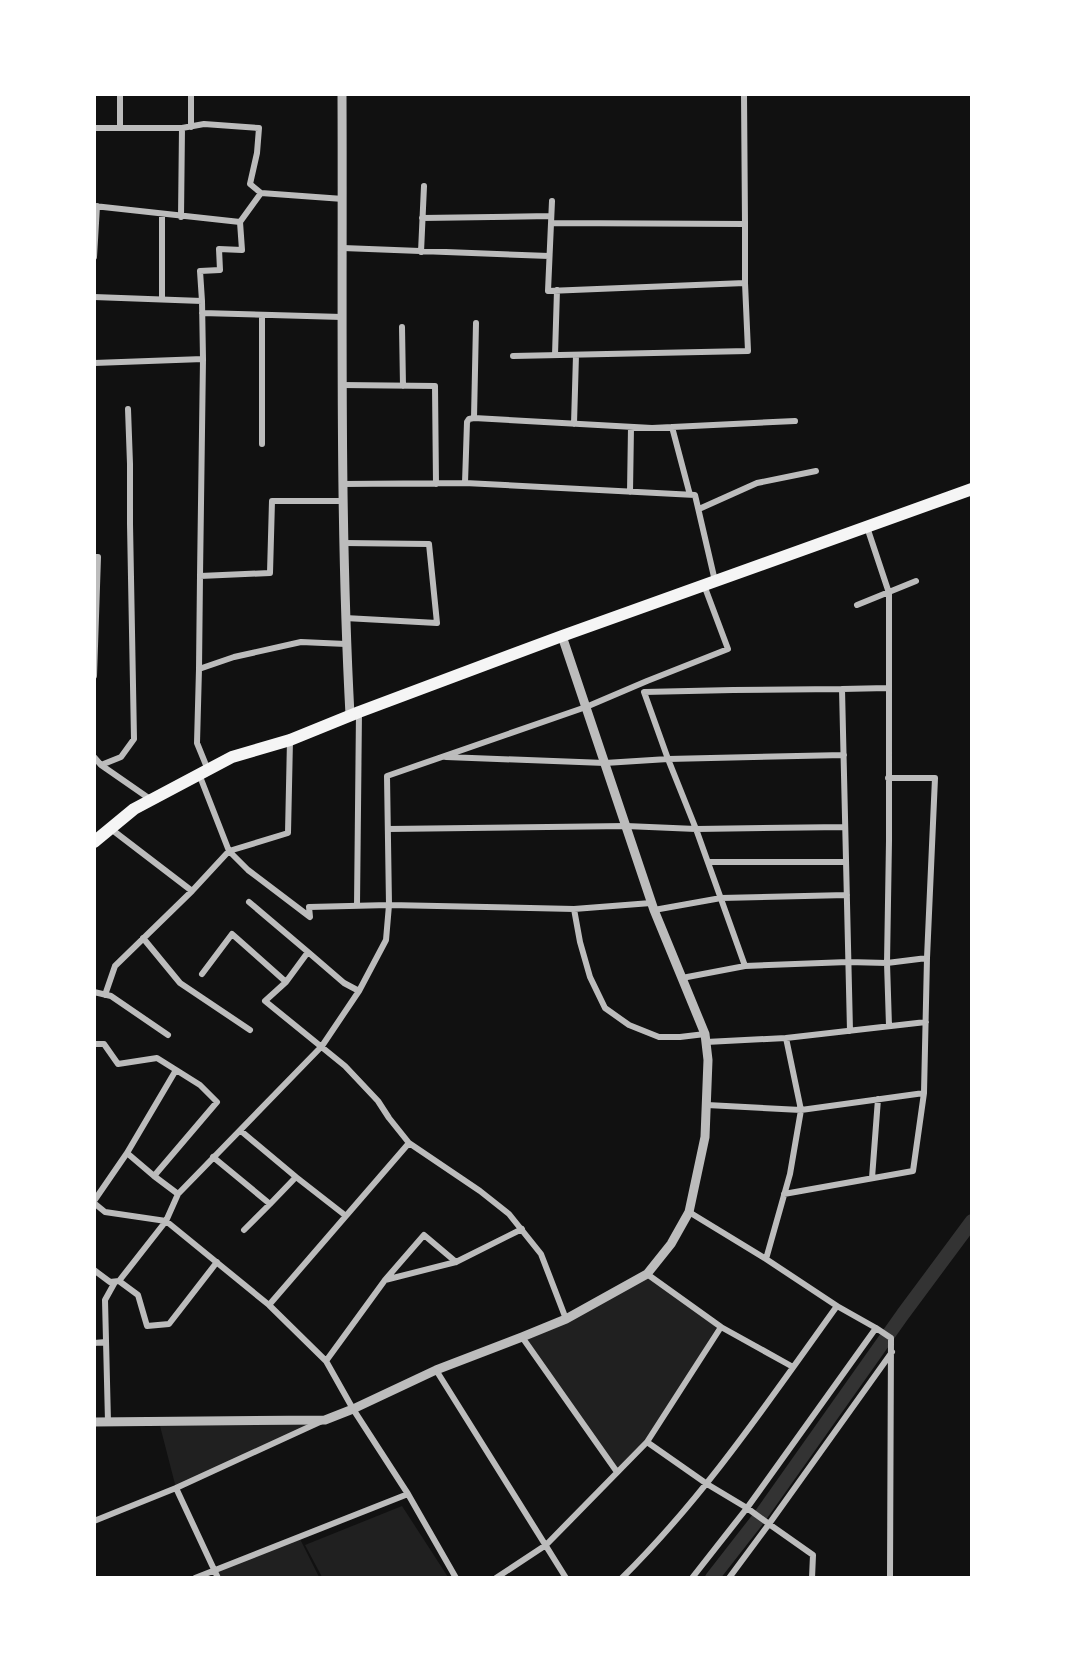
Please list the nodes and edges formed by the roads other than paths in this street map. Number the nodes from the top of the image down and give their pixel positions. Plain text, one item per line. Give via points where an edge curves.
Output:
1 (120, 94) edge
2 (190, 94) edge
3 (342, 94) edge
4 (744, 94) edge
5 (191, 127) junction
6 (94, 128) edge
7 (120, 128) junction
8 (182, 128) junction
9 (424, 186) dead end
10 (261, 193) junction
11 (343, 199) junction
12 (552, 201) dead end
13 (96, 206) edge
14 (162, 215) junction
15 (181, 217) junction
16 (422, 218) junction
17 (551, 220) junction
18 (240, 222) junction
19 (746, 224) junction
20 (343, 248) junction
21 (421, 252) junction
22 (549, 256) junction
23 (94, 257) edge
24 (745, 283) junction
25 (556, 290) junction
26 (94, 297) edge
27 (162, 299) junction
28 (202, 301) junction
29 (202, 314) junction
30 (262, 315) junction
31 (342, 318) junction
32 (476, 323) dead end
33 (402, 327) dead end
34 (555, 355) junction
35 (576, 355) junction
36 (513, 356) dead end
37 (203, 359) junction
38 (94, 363) edge
39 (342, 385) junction
40 (403, 386) junction
41 (128, 409) dead end
42 (474, 418) junction
43 (795, 421) dead end
44 (574, 424) junction
45 (631, 427) junction
46 (672, 427) junction
47 (262, 444) dead end
48 (816, 471) dead end
49 (465, 483) junction
50 (342, 484) junction
51 (436, 484) junction
52 (972, 489) edge
53 (630, 492) junction
54 (690, 495) junction
55 (342, 501) junction
56 (699, 509) junction
57 (867, 527) junction
58 (344, 543) junction
59 (94, 556) edge
60 (200, 576) junction
61 (915, 581) dead end
62 (709, 583) junction
63 (889, 593) junction
64 (857, 605) dead end
65 (345, 618) junction
66 (562, 636) junction
67 (346, 644) junction
68 (95, 657) edge
69 (199, 669) junction
70 (94, 676) edge
71 (641, 683) junction
72 (888, 687) junction
73 (842, 689) junction
74 (644, 693) junction
75 (586, 708) junction
76 (354, 714) junction
77 (290, 740) junction
78 (843, 755) junction
79 (94, 757) edge
80 (442, 757) junction
81 (668, 759) junction
82 (605, 763) junction
83 (101, 765) junction
84 (203, 772) junction
85 (888, 778) junction
86 (151, 800) junction
87 (626, 826) junction
88 (845, 827) junction
89 (696, 828) junction
90 (111, 829) junction
91 (387, 829) junction
92 (94, 842) edge
93 (229, 851) junction
94 (708, 862) junction
95 (846, 862) junction
96 (192, 891) junction
97 (847, 895) junction
98 (720, 898) junction
99 (249, 902) dead end
100 (389, 905) junction
101 (357, 906) junction
102 (652, 907) junction
103 (574, 909) junction
104 (143, 938) junction
105 (308, 952) junction
106 (927, 958) junction
107 (848, 962) junction
108 (887, 963) junction
109 (746, 966) junction
110 (202, 974) dead end
111 (682, 978) junction
112 (286, 982) junction
113 (359, 991) junction
114 (94, 992) edge
115 (105, 994) junction
116 (926, 1022) junction
117 (889, 1026) junction
118 (250, 1030) dead end
119 (850, 1031) junction
120 (168, 1035) dead end
121 (705, 1038) junction
122 (786, 1038) junction
123 (94, 1044) edge
124 (322, 1046) junction
125 (176, 1070) junction
126 (924, 1093) junction
127 (878, 1099) junction
128 (707, 1105) junction
129 (801, 1110) junction
130 (241, 1131) junction
131 (409, 1143) junction
132 (127, 1153) junction
133 (213, 1156) junction
134 (154, 1176) junction
135 (296, 1177) junction
136 (872, 1178) junction
137 (178, 1194) junction
138 (784, 1194) junction
139 (94, 1202) edge
140 (270, 1204) junction
141 (689, 1212) junction
142 (346, 1216) junction
143 (166, 1221) junction
144 (244, 1230) dead end
145 (522, 1230) junction
146 (766, 1259) junction
147 (217, 1262) junction
148 (456, 1262) junction
149 (94, 1270) edge
150 (647, 1274) junction
151 (385, 1280) junction
152 (117, 1282) junction
153 (269, 1305) junction
154 (837, 1306) junction
155 (566, 1319) junction
156 (721, 1327) junction
157 (878, 1329) junction
158 (522, 1337) junction
159 (106, 1342) junction
160 (94, 1343) edge
161 (891, 1352) junction
162 (326, 1361) junction
163 (793, 1367) junction
164 (436, 1370) junction
165 (353, 1409) junction
166 (325, 1420) junction
167 (94, 1422) edge
168 (108, 1422) junction
169 (647, 1442) junction
170 (617, 1472) junction
171 (707, 1484) junction
172 (176, 1488) junction
173 (408, 1494) junction
174 (747, 1508) junction
175 (94, 1521) edge
176 (769, 1524) junction
177 (546, 1545) junction
178 (215, 1570) junction
179 (195, 1578) edge
180 (218, 1578) edge
181 (456, 1578) edge
182 (496, 1578) edge
183 (566, 1578) edge
184 (622, 1578) edge
185 (692, 1578) edge
186 (729, 1578) edge
187 (812, 1578) edge
188 (890, 1578) edge

1 - 7 street
2 - 5 street
3 - 11 street
4 - 19 street
5 - 8 street
5 - 10 street via 204,124 259,128 250,184
6 - 7 street
7 - 8 street
8 - 15 street
9 - 16 street
10 - 11 street
10 - 18 street
11 - 20 street
12 - 17 street
13 - 14 street
13 - 23 street
14 - 15 street
14 - 27 street
15 - 18 street
16 - 17 street
16 - 21 street
17 - 19 street
17 - 22 street
18 - 28 street via 242,250 219,249 220,270 200,271
19 - 24 street
20 - 21 street
20 - 31 street
21 - 22 street
22 - 25 street via 548,291
24 - 25 street
24 - 35 street via 748,351
25 - 34 street
26 - 27 street
27 - 28 street
28 - 29 street
29 - 30 street
29 - 37 street
30 - 31 street
30 - 47 street
31 - 39 street
32 - 42 street
33 - 40 street
34 - 35 street
34 - 36 street
35 - 44 street
37 - 38 street
37 - 60 street
39 - 40 street
39 - 50 street
40 - 51 street via 435,386
41 - 83 street via 134,739 122,758
42 - 44 street
42 - 49 street via 467,422
43 - 46 street
44 - 45 street
45 - 46 street
45 - 53 street
46 - 54 street
48 - 56 street via 757,483
49 - 51 street
49 - 53 street
50 - 51 street
50 - 55 street
52 - 57 main road
53 - 54 street
54 - 56 street via 695,495
55 - 58 street
55 - 60 street via 272,501 270,573
56 - 62 street
57 - 62 main road
57 - 63 street
58 - 65 street
58 - 65 street via 429,544 437,623
59 - 68 street via 98,557
60 - 69 street
61 - 63 street
62 - 66 main road
62 - 71 street via 728,649
63 - 64 street
63 - 72 street
65 - 67 street
66 - 75 street
66 - 76 main road
67 - 69 street via 301,642
67 - 76 street
68 - 70 street
69 - 84 street via 197,743
71 - 74 street
71 - 75 street
72 - 73 street
72 - 85 street
73 - 74 street
73 - 78 street
74 - 81 street
75 - 80 street
75 - 82 street
76 - 77 main road
76 - 101 street
77 - 84 main road via 232,757
77 - 93 street via 288,832
78 - 81 street
78 - 88 street
79 - 83 street
80 - 82 street
80 - 91 street via 387,776
81 - 82 street
81 - 89 street
82 - 87 street
83 - 86 street
84 - 86 main road
84 - 93 street
85 - 106 street via 935,778
85 - 108 street
86 - 90 main road
87 - 89 street
87 - 91 street
87 - 102 street
88 - 89 street
88 - 95 street
89 - 94 street
90 - 92 main road
90 - 96 street
91 - 100 street
93 - 96 street
93 - 101 street via 310,917 309,906
94 - 95 street
94 - 98 street
95 - 97 street
96 - 104 street
97 - 98 street
97 - 107 street
98 - 102 street
98 - 109 street
99 - 105 street
100 - 101 street
100 - 103 street
100 - 113 street via 386,940
102 - 103 street
102 - 111 street
103 - 121 street via 590,977 605,1008 659,1037
104 - 115 street via 115,966
104 - 118 street via 180,983
105 - 112 street
105 - 113 street
106 - 108 street
106 - 116 street
107 - 108 street
107 - 109 street
107 - 119 street
108 - 117 street
109 - 111 street
110 - 112 street via 232,934
111 - 121 street
112 - 124 street via 265,1000
113 - 124 street
114 - 115 street
115 - 120 street
116 - 117 street
116 - 126 street
117 - 119 street
119 - 122 street
121 - 122 street
121 - 128 street
122 - 129 street
123 - 125 street via 104,1044 118,1064 157,1058
124 - 130 street
124 - 131 street via 378,1101
125 - 132 street
125 - 134 street via 217,1102
126 - 127 street
126 - 136 street via 913,1171
127 - 129 street
127 - 136 street
128 - 129 street
128 - 141 street via 705,1137
129 - 138 street
130 - 133 street
130 - 135 street
131 - 142 street
131 - 145 street via 480,1191
132 - 134 street
132 - 139 street
133 - 137 street
133 - 140 street
134 - 137 street
135 - 140 street
135 - 142 street
136 - 138 street
137 - 143 street
138 - 146 street
139 - 143 street via 105,1212
140 - 144 street
141 - 146 street
141 - 150 street via 671,1244
142 - 153 street
143 - 147 street
143 - 152 street
145 - 148 street
145 - 155 street via 541,1254
146 - 154 street
147 - 152 street via 169,1324 147,1326 138,1295
147 - 153 street
148 - 151 street
148 - 151 street via 424,1236
149 - 152 street via 110,1282
150 - 155 street
150 - 156 street
151 - 162 street
152 - 159 street via 105,1300
153 - 162 street
154 - 157 street
154 - 163 street
155 - 158 street
156 - 163 street
156 - 169 street
157 - 161 street via 891,1338
157 - 174 street
158 - 164 street
158 - 170 street
159 - 160 street
159 - 168 street
161 - 176 street
161 - 188 street
162 - 165 street
163 - 171 street
164 - 165 street
164 - 177 street
165 - 166 street
165 - 173 street
166 - 168 street
166 - 172 street
167 - 168 street
169 - 170 street
169 - 171 street
170 - 177 street
171 - 174 street
171 - 184 street
172 - 175 street
172 - 178 street
173 - 178 street
173 - 181 street
174 - 176 street
174 - 185 street
176 - 186 street
176 - 187 street via 813,1555
177 - 182 street
177 - 183 street
178 - 179 street
178 - 180 street

